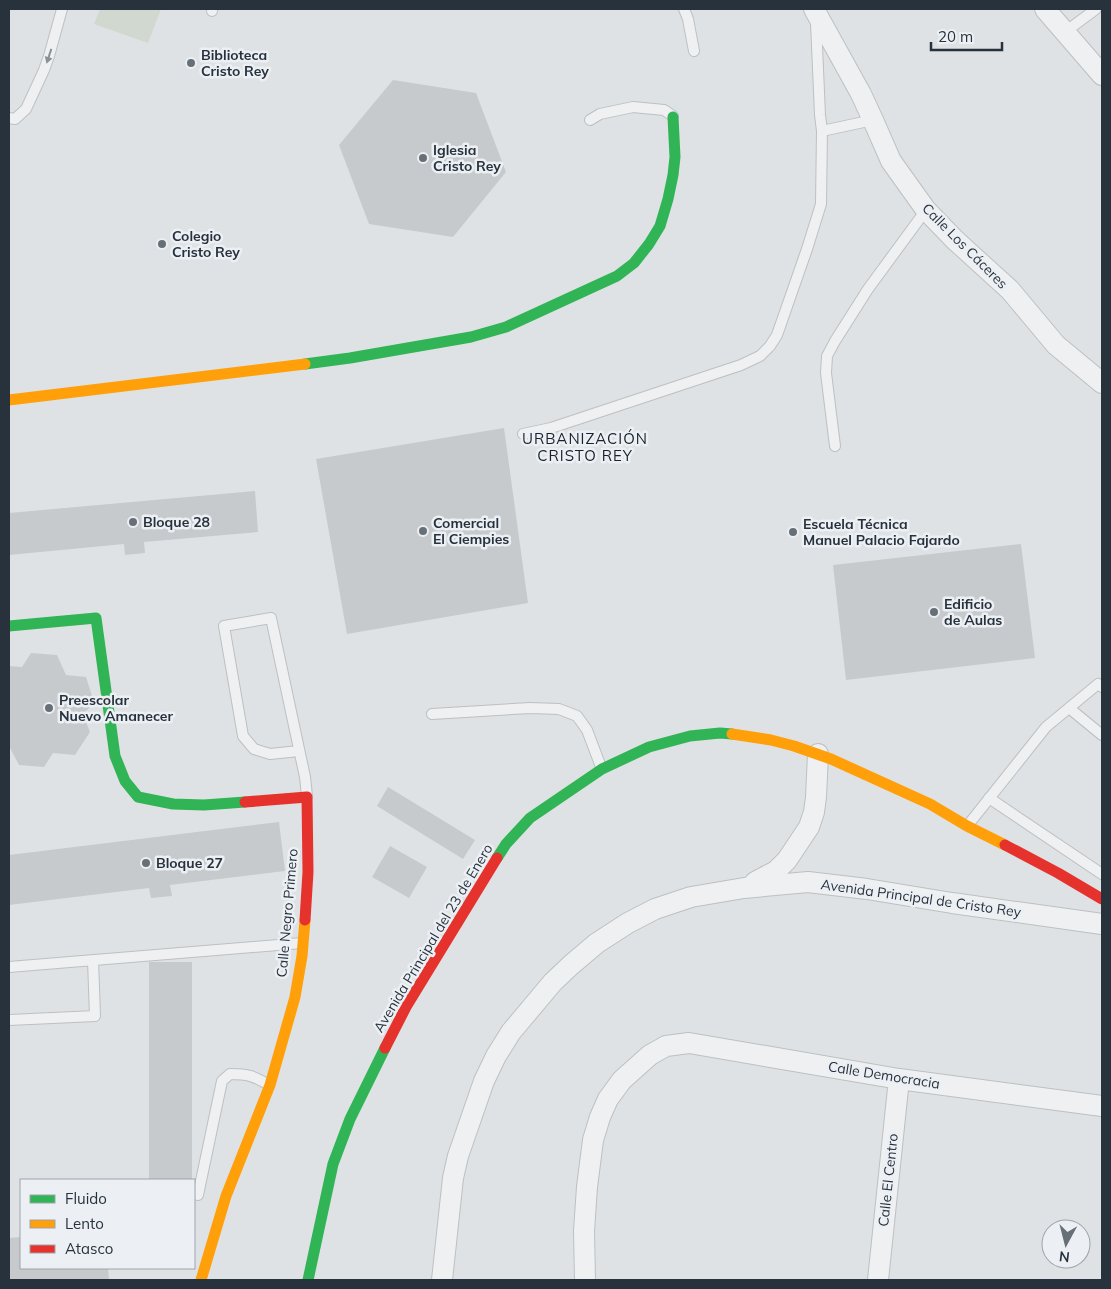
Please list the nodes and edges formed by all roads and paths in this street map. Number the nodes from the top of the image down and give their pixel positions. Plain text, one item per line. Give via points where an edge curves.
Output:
1 (62, 9) edge
2 (684, 9) edge
3 (1045, 9) edge
4 (1096, 9) edge
5 (815, 10) edge
6 (1065, 32) junction
7 (694, 51) dead end
8 (1102, 74) edge
9 (673, 117) joint
10 (9, 118) edge
11 (590, 120) dead end
12 (874, 120) junction
13 (822, 131) junction
14 (926, 210) junction
15 (1102, 383) edge
16 (9, 400) edge
17 (522, 434) dead end
18 (835, 446) dead end
19 (9, 626) edge
20 (1100, 686) edge
21 (1068, 708) junction
22 (432, 714) dead end
23 (1102, 735) edge
24 (299, 751) junction
25 (818, 754) junction
26 (602, 770) junction
27 (307, 797) junction
28 (989, 798) junction
29 (967, 826) junction
30 (1102, 874) edge
31 (744, 888) junction
32 (1102, 900) edge
33 (1102, 924) edge
34 (303, 943) junction
35 (93, 960) junction
36 (9, 967) edge
37 (9, 1020) edge
38 (899, 1079) junction
39 (270, 1085) junction
40 (1102, 1106) edge
41 (198, 1195) dead end
42 (201, 1280) edge
43 (308, 1280) edge
44 (442, 1280) edge
45 (585, 1280) edge
46 (878, 1280) edge

1 -> 10 lane via 49,56 26,109 15,119
2 - 7 lane
3 - 6 street
4 - 6 lane
5 - 12 street, Calle Los Cáceres
5 - 13 lane
6 - 8 street
9 - 11 lane via 664,110 634,107 600,114
9 - 16 street via 675,157 668,199 660,226 639,257 617,276 506,327 471,337 350,358
12 - 13 lane
12 - 14 street, Calle Los Cáceres via 891,161
13 - 17 lane via 821,204 778,335 765,351 741,365 551,428
14 - 15 street, Calle Los Cáceres via 1010,290 1056,345
14 - 18 lane via 868,289 828,356 826,373
19 - 27 street via 96,618 115,756 125,781 138,797 174,804 204,805
20 - 21 lane
21 - 23 lane
21 - 28 lane via 1046,727
22 - 26 lane via 559,709 577,716 587,730
24 - 24 lane via 271,618 224,626 243,736 254,749 270,754
24 - 27 lane
25 - 26 street, Avenida Principal del 23 de Enero via 771,740 720,733 690,736 649,747
25 - 29 street, Avenida Principal del 23 de Enero via 930,804
25 - 31 street via 816,797 809,827 776,871
26 - 43 street, Avenida Principal del 23 de Enero via 530,818 506,844 406,1007 350,1119 333,1164
27 - 34 street, Calle Negro Primero via 308,872
28 - 29 lane
28 - 30 lane
29 - 32 street, Avenida Principal del 23 de Enero via 1058,873
31 - 33 street, Avenida Principal de Cristo Rey via 808,882
31 - 44 street, Avenida Principal de Cristo Rey via 692,897 628,922 571,965 511,1032 484,1081 458,1156
34 - 35 lane
34 - 39 street, Calle Negro Primero via 295,997
35 - 36 lane
35 - 37 lane via 95,1016
38 - 40 street, Calle Democracia
38 - 45 street, Calle Democracia via 689,1043 666,1046 650,1055 622,1080 608,1099 593,1140 584,1232
38 - 46 street, Calle El Centro
39 - 41 lane via 255,1076 240,1074 230,1074 222,1081
39 - 42 street, Calle Negro Primero via 226,1196

